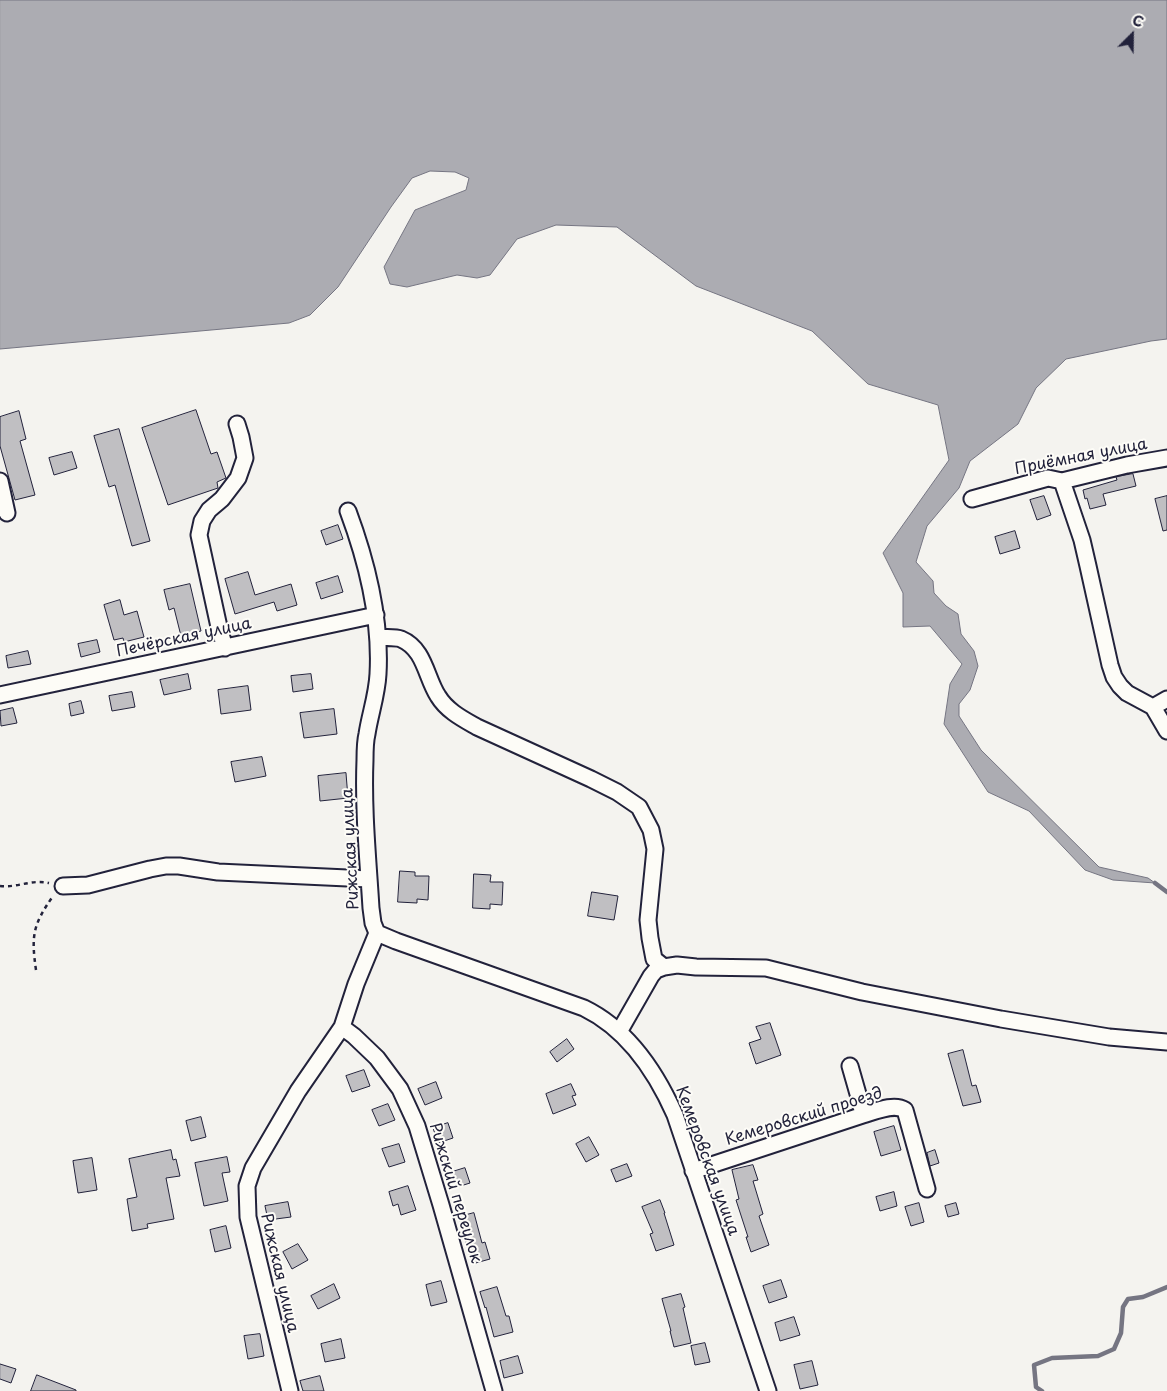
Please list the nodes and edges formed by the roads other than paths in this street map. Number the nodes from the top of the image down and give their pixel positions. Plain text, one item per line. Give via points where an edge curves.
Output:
1 (237, 424) dead end
2 (1167, 458) edge
3 (1062, 481) junction
4 (0, 482) edge
5 (972, 499) dead end
6 (348, 511) dead end
7 (7, 513) dead end
8 (376, 615) junction
9 (378, 637) junction
10 (226, 648) junction
11 (0, 695) edge
12 (1167, 699) edge
13 (1153, 707) junction
14 (1167, 731) edge
15 (369, 879) junction
16 (63, 886) road end
17 (378, 933) junction
18 (664, 967) junction
19 (342, 1027) junction
20 (619, 1032) junction
21 (1167, 1042) edge
22 (850, 1066) dead end
23 (863, 1115) junction
24 (693, 1171) junction
25 (926, 1189) dead end
26 (290, 1391) edge
27 (494, 1391) edge
28 (768, 1391) edge

1 - 10 street via 245,458 238,478 202,521 199,535
2 - 3 street, Приёмная улица
3 - 5 street, Приёмная улица via 1048,478
3 - 13 street via 1082,540 1114,677 1127,693
4 - 7 street
6 - 8 street, Рижская улица via 363,557
8 - 9 street, Рижская улица
8 - 10 street, Печёрская улица
9 - 15 street, Рижская улица via 378,676 366,735 365,760
9 - 18 street via 400,639 412,646 420,656 438,698 460,717 617,792 639,807 655,849 648,920 650,938 654,959
10 - 11 street, Печёрская улица
12 - 13 street
13 - 14 street
15 - 16 street via 218,872 166,866 88,885
15 - 17 street, Рижская улица via 373,923
17 - 19 street, Рижская улица
17 - 20 street, Кемеровская улица via 584,1008
18 - 20 street via 650,976
18 - 21 street via 766,968 862,992 1001,1019 1109,1037
19 - 26 street, Рижская улица via 293,1099 253,1168 247,1186 248,1217
19 - 27 street, Рижский переулок via 377,1058 400,1089 417,1126
20 - 24 street, Кемеровская улица via 666,1094
22 - 23 street
23 - 24 street, Кемеровский проезд
23 - 25 street, Кемеровский проезд via 890,1107 905,1110
24 - 28 street, Кемеровская улица

